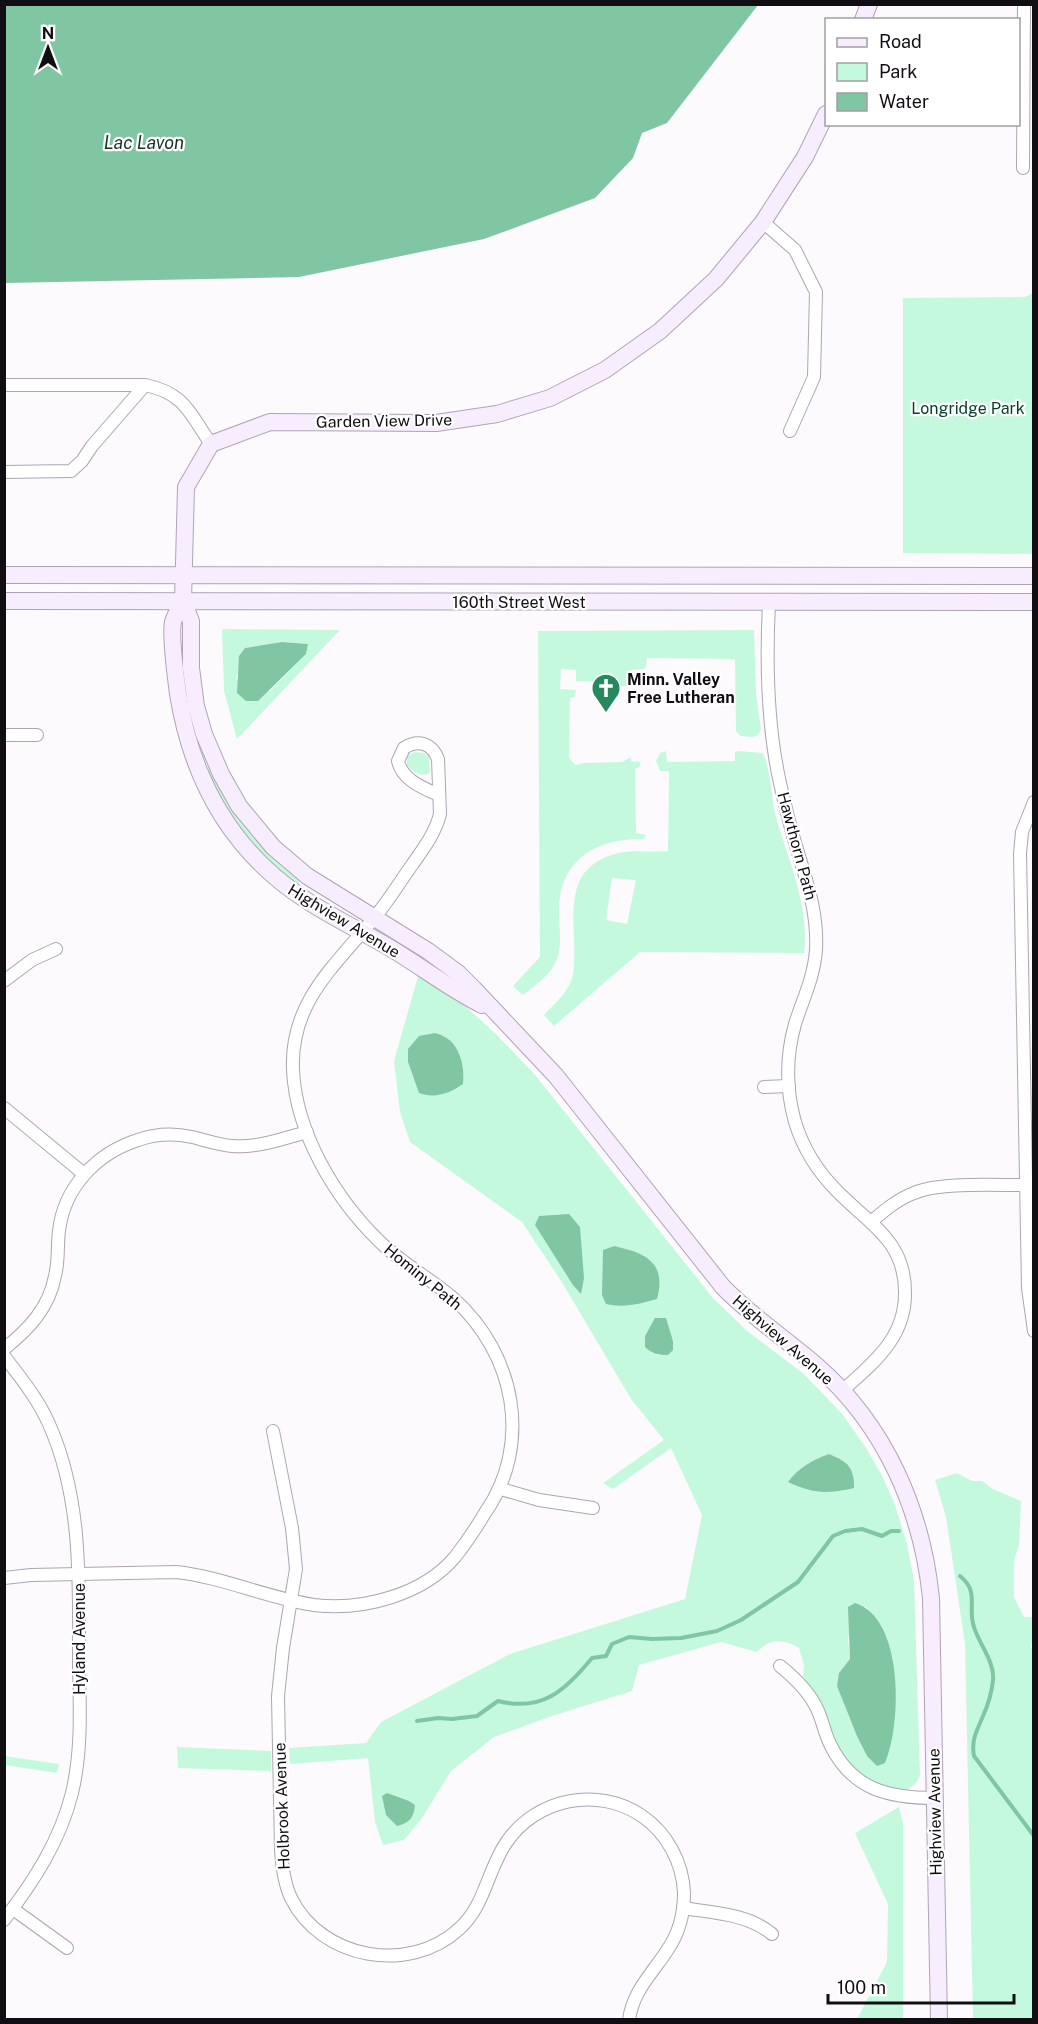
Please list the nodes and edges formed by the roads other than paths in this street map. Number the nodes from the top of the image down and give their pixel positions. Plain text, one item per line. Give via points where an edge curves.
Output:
1 (1024, 4) edge
2 (825, 116) edge
3 (1023, 168) dead end
4 (763, 222) junction
5 (4, 385) edge
6 (145, 385) junction
7 (790, 431) dead end
8 (211, 444) junction
9 (4, 472) edge
10 (4, 575) edge
11 (184, 575) junction
12 (1034, 576) edge
13 (4, 601) edge
14 (183, 601) junction
15 (1034, 602) edge
16 (769, 603) junction
17 (4, 735) edge
18 (37, 735) dead end
19 (439, 795) dead end
20 (1034, 802) edge
21 (375, 917) junction
22 (362, 932) junction
23 (1028, 946) edge
24 (56, 949) dead end
25 (4, 981) edge
26 (493, 1010) junction
27 (789, 1086) junction
28 (764, 1087) dead end
29 (4, 1108) edge
30 (307, 1132) junction
31 (84, 1174) junction
32 (1030, 1185) edge
33 (872, 1221) junction
34 (1034, 1331) edge
35 (4, 1349) edge
36 (4, 1356) edge
37 (842, 1391) junction
38 (273, 1431) dead end
39 (501, 1489) junction
40 (593, 1508) dead end
41 (79, 1573) junction
42 (4, 1578) edge
43 (292, 1600) junction
44 (780, 1666) dead end
45 (935, 1798) junction
46 (683, 1908) junction
47 (13, 1909) junction
48 (4, 1920) edge
49 (772, 1934) dead end
50 (67, 1948) dead end
51 (630, 2019) edge
52 (939, 2019) edge

1 - 3 street
2 - 4 street, Garden View Drive via 805,157
4 - 7 street via 795,250 816,292 814,377
4 - 8 street, Garden View Drive via 716,279 660,331 605,370 550,398 497,414 436,423 270,422
5 - 6 street
6 - 8 street via 163,388 181,400
6 - 9 street via 71,471
8 - 11 street via 186,487
10 - 11 street, 160th Street West
11 - 12 street, 160th Street West
11 - 14 street, Highview Avenue
13 - 14 street, 160th Street West
14 - 16 street, 160th Street West
14 - 21 street, Highview Avenue via 191,621 196,706 227,787 256,829 290,863
14 - 22 street, Highview Avenue via 173,622 177,684 187,735 210,795 242,845 277,879
15 - 16 street, 160th Street West
16 - 27 street, Hawthorn Path via 769,704 779,779 811,892 816,924 813,973 790,1044
17 - 18 street
19 - 21 street, Hominy Path via 440,814 435,831
20 - 23 street via 1021,843
21 - 22 street, Hominy Path
21 - 26 street, Highview Avenue via 458,973
22 - 26 street, Highview Avenue
22 - 30 street, Hominy Path via 318,983 296,1033 294,1085
23 - 32 street
24 - 25 street via 32,960
26 - 37 street, Highview Avenue via 556,1076 723,1287
27 - 28 street
27 - 33 street, Hawthorn Path via 796,1124 812,1159 835,1190
29 - 31 street
30 - 31 street via 239,1146 185,1136 151,1137 118,1148
30 - 39 street, Hominy Path via 330,1179 359,1219 393,1254 453,1298 485,1335 497,1357 512,1414 512,1442
31 - 35 street via 62,1216 55,1277 47,1300 33,1323
32 - 33 street via 935,1186 893,1203
32 - 34 street via 1028,1288
33 - 37 street, Hawthorn Path via 900,1259 906,1290 904,1311 888,1347
36 - 41 street, Hyland Avenue via 38,1401 55,1438 72,1507
37 - 45 street, Highview Avenue via 873,1430 896,1469 915,1516 925,1556 931,1598
38 - 43 street, Holbrook Avenue via 295,1551
39 - 40 street via 539,1500
39 - 43 street, Hominy Path via 454,1558 421,1583 391,1597 354,1605 314,1605
41 - 42 street, Hominy Path
41 - 43 street, Hominy Path via 196,1574
41 - 47 street, Hyland Avenue via 80,1742 72,1792 46,1861
43 - 46 street, Holbrook Avenue via 278,1696 280,1850 291,1899 318,1931 341,1946 376,1955 408,1954 432,1946 458,1930 475,1911 499,1855 514,1832 542,1811 575,1799 610,1801 655,1826 675,1855 684,1892
44 - 45 street via 808,1693 837,1757 858,1779 899,1797
45 - 52 street, Highview Avenue
46 - 49 street via 749,1919
46 - 51 street, Holbrook Avenue via 668,1949 635,1995
47 - 48 street, Hyland Avenue
47 - 50 street

